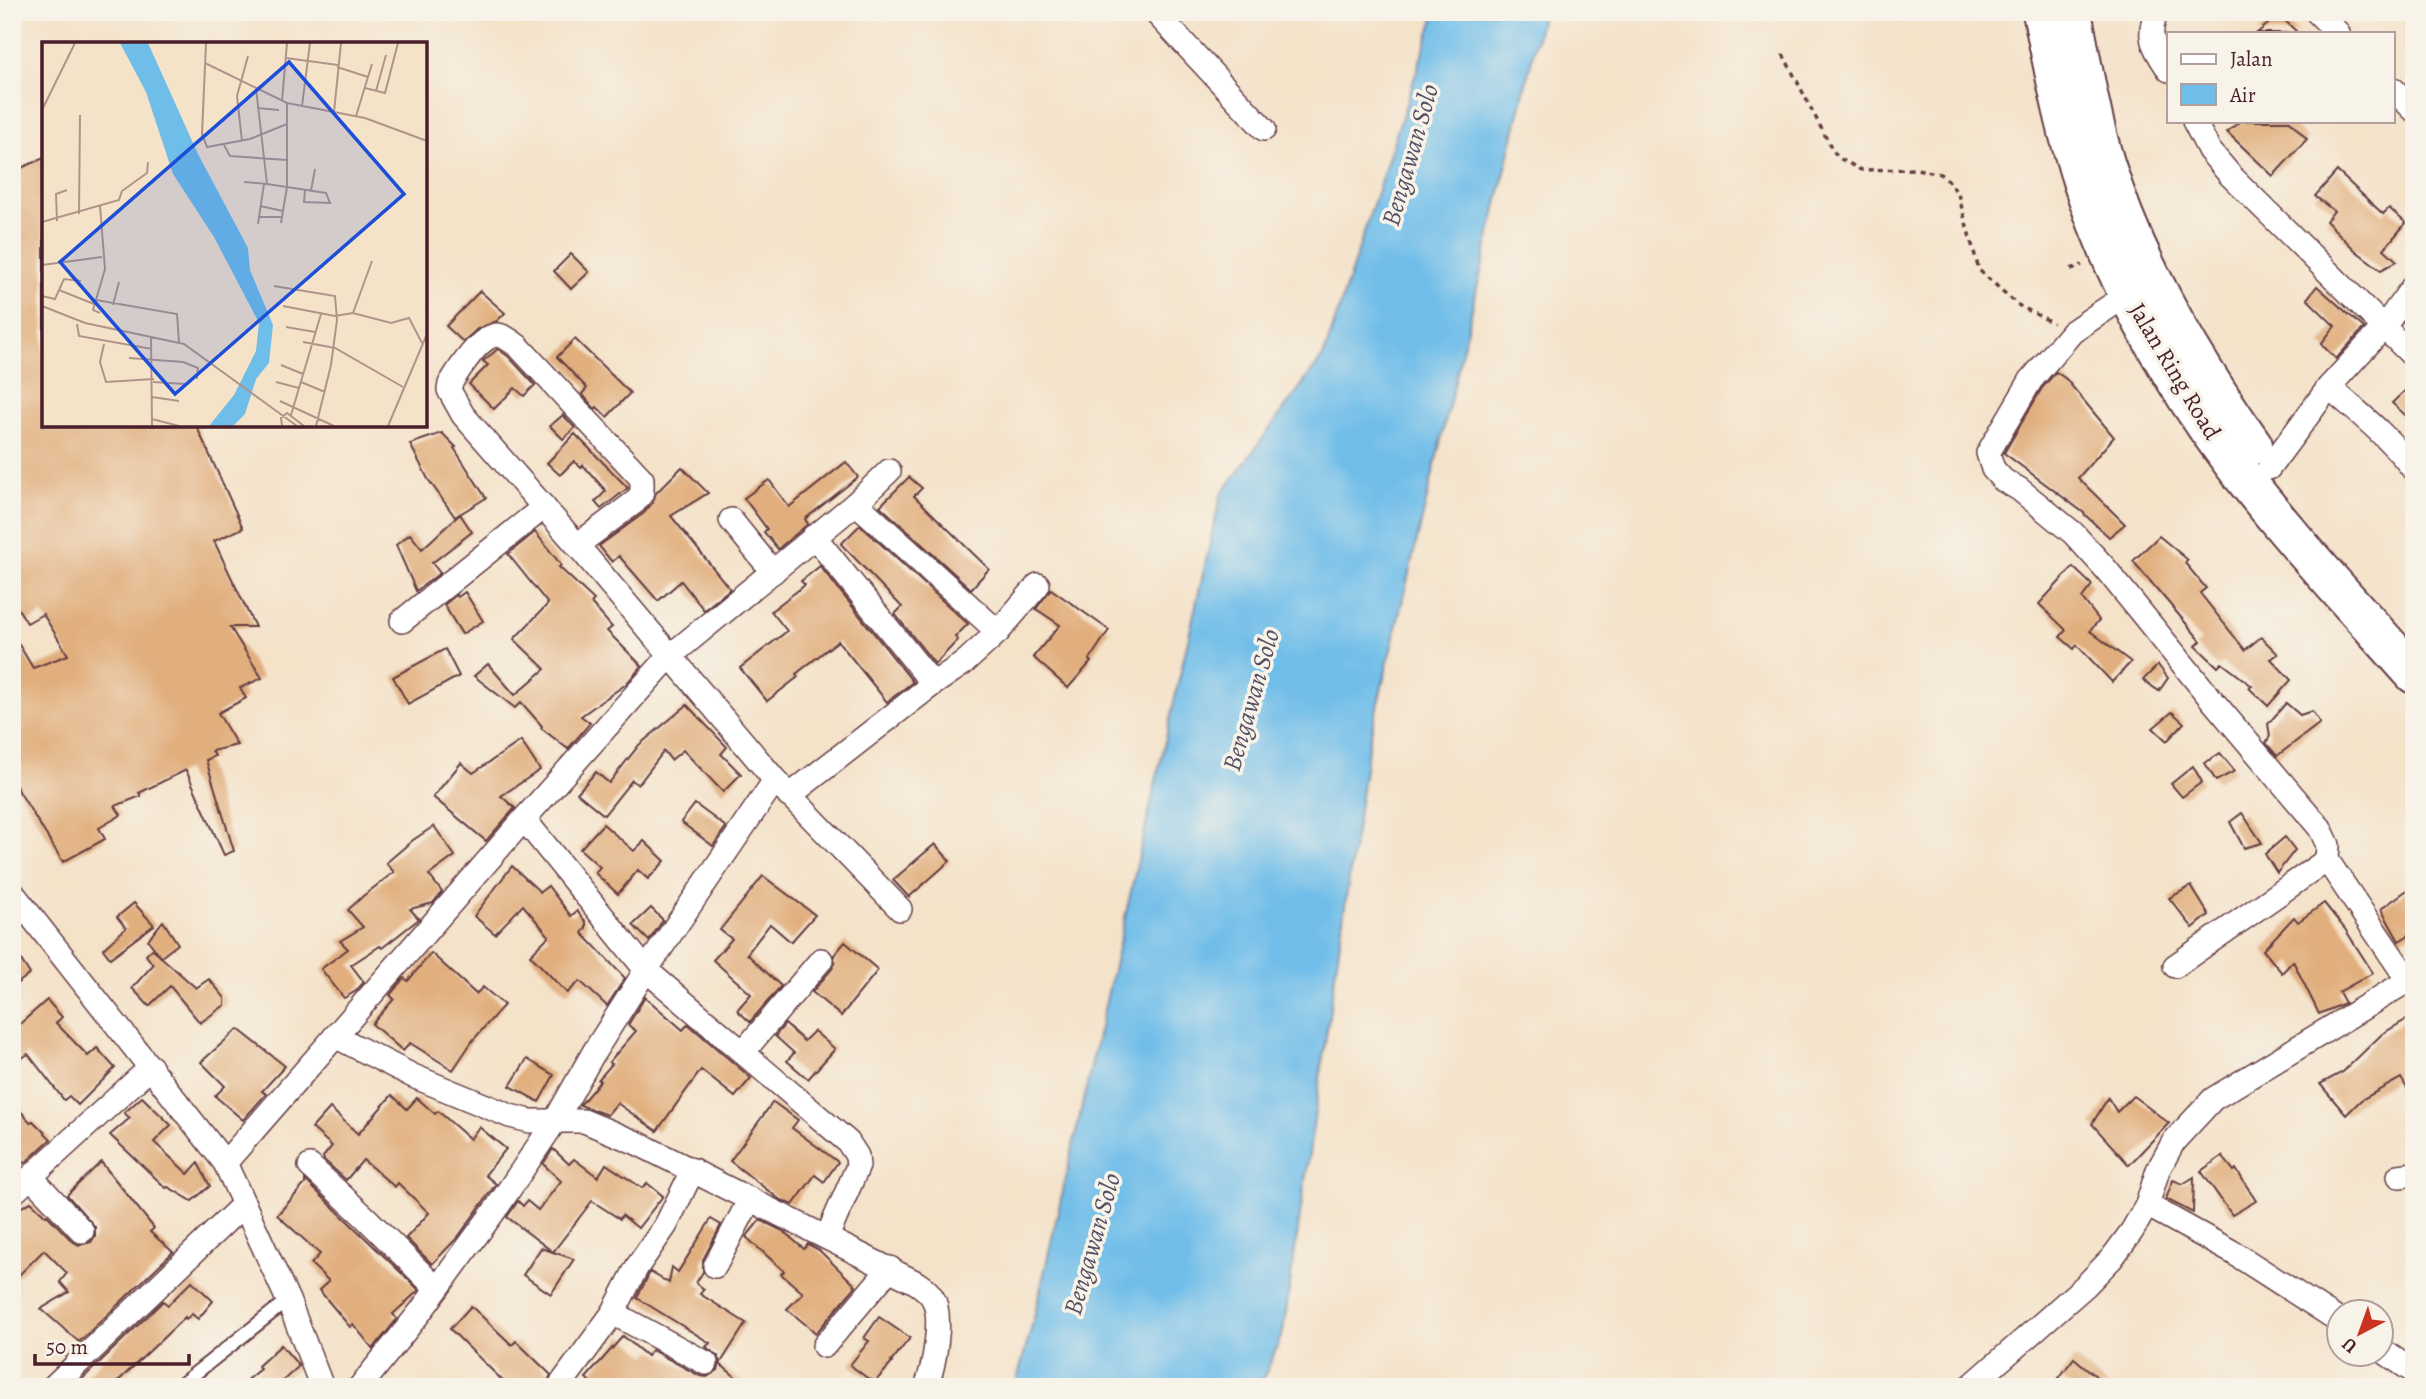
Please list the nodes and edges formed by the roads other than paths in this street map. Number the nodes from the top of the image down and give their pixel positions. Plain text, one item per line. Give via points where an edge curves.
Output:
1 (1155, 12) edge
2 (2042, 12) edge
3 (2072, 12) edge
4 (2157, 12) edge
5 (2317, 12) edge
6 (2337, 32) edge
7 (2167, 67) edge
8 (2394, 90) edge
9 (2414, 110) edge
10 (2195, 122) edge
11 (1264, 130) dead end
12 (2414, 285) edge
13 (2129, 294) junction
14 (2383, 328) junction
15 (2414, 357) edge
16 (2329, 387) junction
17 (2269, 468) junction
18 (2414, 470) edge
19 (889, 471) dead end
20 (856, 503) junction
21 (544, 507) junction
22 (731, 520) dead end
23 (814, 536) junction
24 (577, 545) junction
25 (773, 572) junction
26 (1038, 585) dead end
27 (402, 621) dead end
28 (998, 632) junction
29 (2414, 645) edge
30 (669, 657) junction
31 (2414, 674) edge
32 (933, 684) junction
33 (782, 788) junction
34 (524, 819) junction
35 (2327, 860) junction
36 (12, 892) edge
37 (901, 909) dead end
38 (821, 960) dead end
39 (2175, 966) dead end
40 (646, 970) junction
41 (2411, 978) edge
42 (335, 1035) junction
43 (744, 1051) junction
44 (151, 1067) junction
45 (555, 1121) junction
46 (225, 1163) junction
47 (310, 1166) dead end
48 (694, 1170) junction
49 (31, 1177) junction
50 (12, 1194) edge
51 (750, 1199) junction
52 (244, 1204) junction
53 (2147, 1205) junction
54 (82, 1231) dead end
55 (827, 1237) junction
56 (715, 1266) dead end
57 (890, 1268) junction
58 (437, 1289) junction
59 (288, 1300) junction
60 (2324, 1310) edge
61 (613, 1314) junction
62 (824, 1346) dead end
63 (2394, 1358) edge
64 (706, 1363) dead end
65 (2414, 1372) edge
66 (53, 1387) edge
67 (178, 1387) edge
68 (322, 1387) edge
69 (360, 1387) edge
70 (559, 1387) edge
71 (926, 1387) edge
72 (1970, 1387) edge

1 - 11 street
2 - 13 highway, Jalan Ring Road via 2069,138 2110,255
3 - 17 highway, Jalan Ring Road via 2105,163 2123,212 2174,321
4 - 7 street via 2150,35
5 - 6 street
8 - 9 street
10 - 14 street via 2209,150 2231,176
12 - 14 street
13 - 31 highway, Jalan Ring Road via 2228,457
13 - 35 street via 2072,332 2031,380 1988,453 1993,469 2073,533 2105,568 2320,828 2328,845
14 - 15 street
14 - 16 street
16 - 17 street
16 - 18 street via 2371,423
17 - 29 highway, Jalan Ring Road
19 - 20 street
20 - 23 street
20 - 28 street
21 - 24 street
21 - 24 street via 463,415 449,390 477,347 498,335 518,346 642,479 642,493 635,502
21 - 27 street
22 - 25 street
23 - 25 street
23 - 32 street
24 - 30 street
25 - 30 street
26 - 28 street
28 - 32 street
30 - 33 street
30 - 34 street
32 - 33 street
33 - 37 street
33 - 40 street
34 - 40 street
34 - 42 street
35 - 39 street
35 - 41 street
36 - 44 street
38 - 43 street
40 - 43 street
40 - 45 street
41 - 53 street via 2213,1099 2174,1141
42 - 45 street via 447,1091 530,1121
42 - 46 street
43 - 55 street via 848,1142 857,1156 856,1175
44 - 46 street
44 - 49 street
45 - 48 street via 583,1121
45 - 58 street
46 - 52 street
47 - 58 street
48 - 51 street
48 - 61 street
49 - 50 street
49 - 54 street
51 - 55 street
51 - 56 street
52 - 59 street
52 - 66 street
53 - 60 street
53 - 72 street via 2112,1258 2086,1285
55 - 57 street
57 - 62 street
57 - 71 street via 925,1289 935,1305 937,1335
58 - 69 street
59 - 67 lane
59 - 68 street
61 - 64 street
61 - 70 street
63 - 65 street

